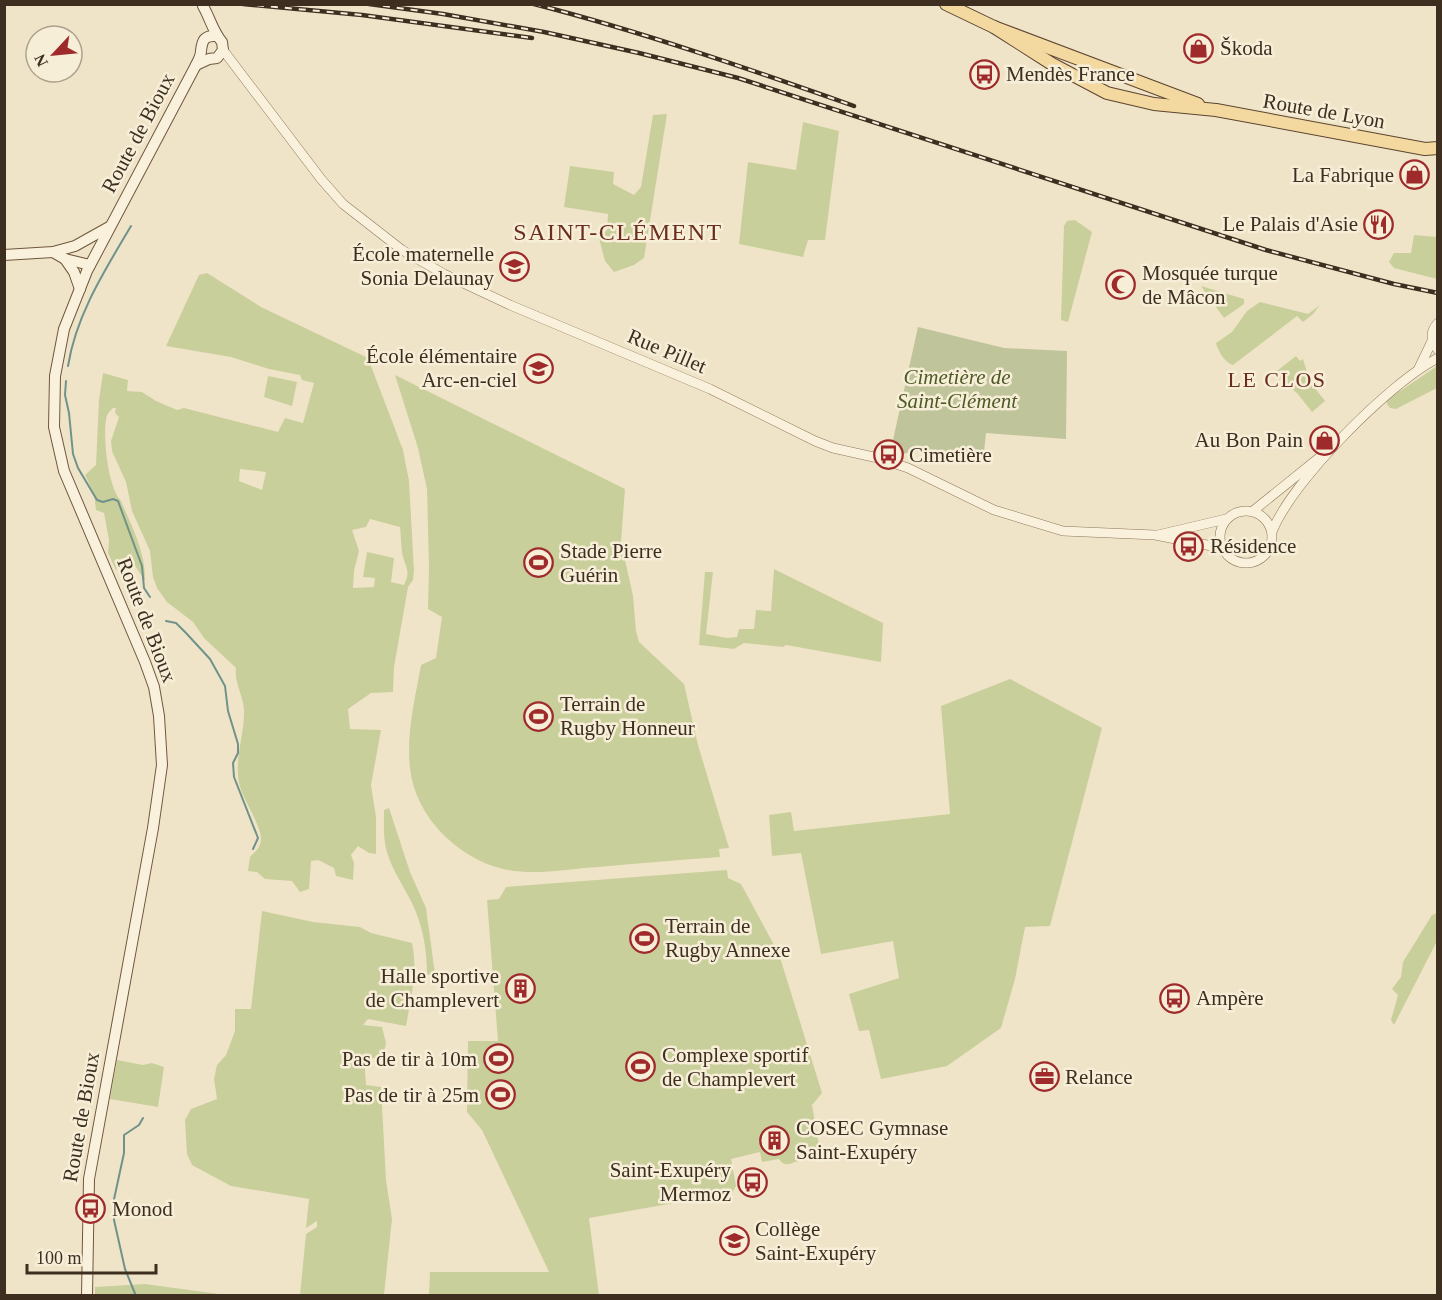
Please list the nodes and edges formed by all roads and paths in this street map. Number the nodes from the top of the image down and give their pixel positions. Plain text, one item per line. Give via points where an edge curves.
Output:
1 (946, 4) edge
2 (994, 27) junction
3 (213, 55) junction
4 (1216, 110) junction
5 (1431, 148) edge
6 (1437, 155) edge
7 (110, 226) junction
8 (75, 246) junction
9 (53, 252) junction
10 (4, 255) edge
11 (65, 259) junction
12 (91, 262) junction
13 (80, 289) junction
14 (1437, 323) edge
15 (1432, 341) junction
16 (1437, 350) edge
17 (1437, 358) edge
18 (1419, 368) junction
19 (1332, 449) junction
20 (1253, 511) junction
21 (1226, 519) junction
22 (1272, 532) junction
23 (1155, 535) junction
24 (1222, 548) junction
25 (87, 1296) edge

1 - 2 main road
2 - 4 main road
2 - 4 main road via 1107,93 1154,104
3 - 3 main road via 201,44 211,37 222,42
3 - 7 main road, Route de Bioux via 195,65
3 - 23 street, Rue Pillet via 239,70 343,204 402,250 444,274 710,389 815,441 908,468 994,510 1063,531
4 - 5 main road, Route de Lyon
5 - 6 main road, Route de Lyon
7 - 8 main road
7 - 12 main road, Route de Bioux
8 - 9 main road
8 - 12 main road
9 - 10 main road
9 - 11 main road
11 - 12 main road
11 - 13 main road
12 - 13 main road, Route de Bioux
13 - 25 main road, Route de Bioux via 64,329 55,376 57,442 70,486 146,662 162,741 153,828 88,1179
14 - 15 street
15 - 16 street
15 - 18 street
17 - 18 street
18 - 19 street
19 - 20 street
19 - 22 street via 1302,485
20 - 21 street via 1236,512
20 - 22 street via 1268,521
21 - 23 street, Rue Pillet
21 - 24 street via 1220,530
22 - 24 street via 1267,553 1252,562 1237,561
23 - 24 street, Rue Pillet

